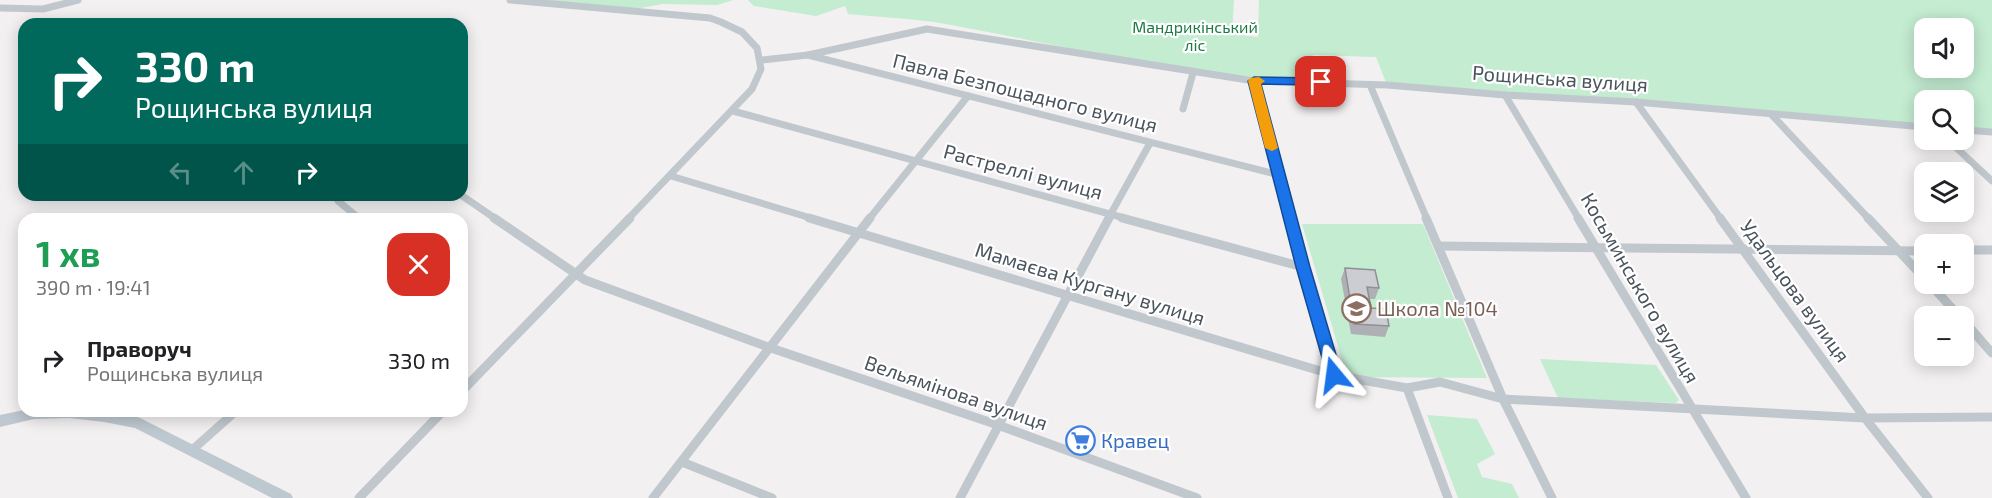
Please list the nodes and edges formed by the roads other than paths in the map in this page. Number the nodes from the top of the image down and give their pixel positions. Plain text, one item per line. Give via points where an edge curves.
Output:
1 (78, 0) edge
2 (510, 0) edge
3 (0, 8) edge
4 (808, 55) junction
5 (762, 60) junction
6 (1193, 73) junction
7 (1254, 81) junction
8 (1370, 85) junction
9 (1505, 95) junction
10 (968, 96) junction
11 (1636, 102) junction
12 (1183, 109) dead end
13 (733, 111) junction
14 (1771, 114) junction
15 (1914, 126) edge
16 (1974, 131) edge
17 (1992, 132) edge
18 (1150, 143) junction
19 (1959, 150) edge
20 (915, 160) junction
21 (1279, 175) junction
22 (671, 176) junction
23 (1992, 181) edge
24 (468, 200) edge
25 (338, 201) edge
26 (353, 213) edge
27 (1111, 213) junction
28 (859, 233) junction
29 (1439, 246) junction
30 (1597, 247) junction
31 (1742, 249) junction
32 (1914, 250) edge
33 (1974, 250) edge
34 (1992, 250) edge
35 (1900, 251) junction
36 (1303, 267) junction
37 (1914, 267) edge
38 (575, 273) junction
39 (1939, 294) edge
40 (1065, 296) junction
41 (1950, 306) edge
42 (1974, 332) edge
43 (771, 348) junction
44 (1992, 353) edge
45 (1334, 375) junction
46 (468, 385) edge
47 (1407, 388) junction
48 (1503, 399) junction
49 (1690, 410) junction
50 (23, 417) edge
51 (114, 417) edge
52 (229, 417) edge
53 (437, 417) edge
54 (1992, 417) edge
55 (1865, 418) junction
56 (0, 421) edge
57 (998, 425) junction
58 (191, 451) junction
59 (682, 462) junction
60 (286, 498) edge
61 (359, 498) edge
62 (653, 498) edge
63 (772, 498) edge
64 (960, 498) edge
65 (1197, 498) edge
66 (1448, 498) edge
67 (1552, 498) edge
68 (1746, 498) edge
69 (1928, 498) edge

1 - 3 street via 43,9
2 - 5 street via 710,18 739,29 756,43
4 - 5 street, Павла Безпощадного вулиця
4 - 6 street, Рощинська вулиця via 927,28
4 - 10 street, Павла Безпощадного вулиця
5 - 13 street via 756,84
6 - 7 street, Рощинська вулиця
6 - 12 street
7 - 8 street, Рощинська вулиця
7 - 21 street
8 - 9 street, Рощинська вулиця
8 - 29 street
9 - 11 street, Рощинська вулиця
9 - 30 street, Косьминського вулиця
10 - 18 street, Павла Безпощадного вулиця
10 - 20 street
11 - 14 street, Рощинська вулиця
11 - 31 street, Удальцова вулиця
13 - 20 street, Растреллі вулиця
13 - 22 street
14 - 15 street, Рощинська вулиця
14 - 35 street
16 - 17 street
18 - 21 street, Павла Безпощадного вулиця
18 - 27 street
19 - 23 street
20 - 27 street, Растреллі вулиця
20 - 28 street
21 - 36 street
22 - 28 street, Мамаєва Кургану вулиця
22 - 38 street
24 - 38 street, Вельямінова вулиця
25 - 26 street
27 - 36 street, Растреллі вулиця
27 - 40 street
28 - 40 street, Мамаєва Кургану вулиця
28 - 43 street
29 - 30 street
29 - 48 street
30 - 31 street
30 - 49 street, Косьминського вулиця
31 - 35 street
31 - 55 street, Удальцова вулиця
32 - 35 street
33 - 34 street
35 - 37 street
36 - 45 street
38 - 43 street, Вельямінова вулиця
38 - 46 street
39 - 41 street
40 - 45 street, Мамаєва Кургану вулиця
40 - 57 street
42 - 44 street
43 - 57 street, Вельямінова вулиця
43 - 59 street
45 - 47 street, Мамаєва Кургану вулиця
47 - 48 street, Мамаєва Кургану вулиця via 1440,382
47 - 66 street
48 - 49 street, Мамаєва Кургану вулиця
48 - 67 street
49 - 55 street, Мамаєва Кургану вулиця
49 - 68 street, Косьминського вулиця
50 - 56 main road
51 - 58 main road via 138,423
52 - 58 street
53 - 61 street
54 - 55 street, Мамаєва Кургану вулиця
55 - 69 street, Удальцова вулиця
57 - 64 street
57 - 65 street, Вельямінова вулиця
58 - 60 main road
59 - 62 street
59 - 63 street

